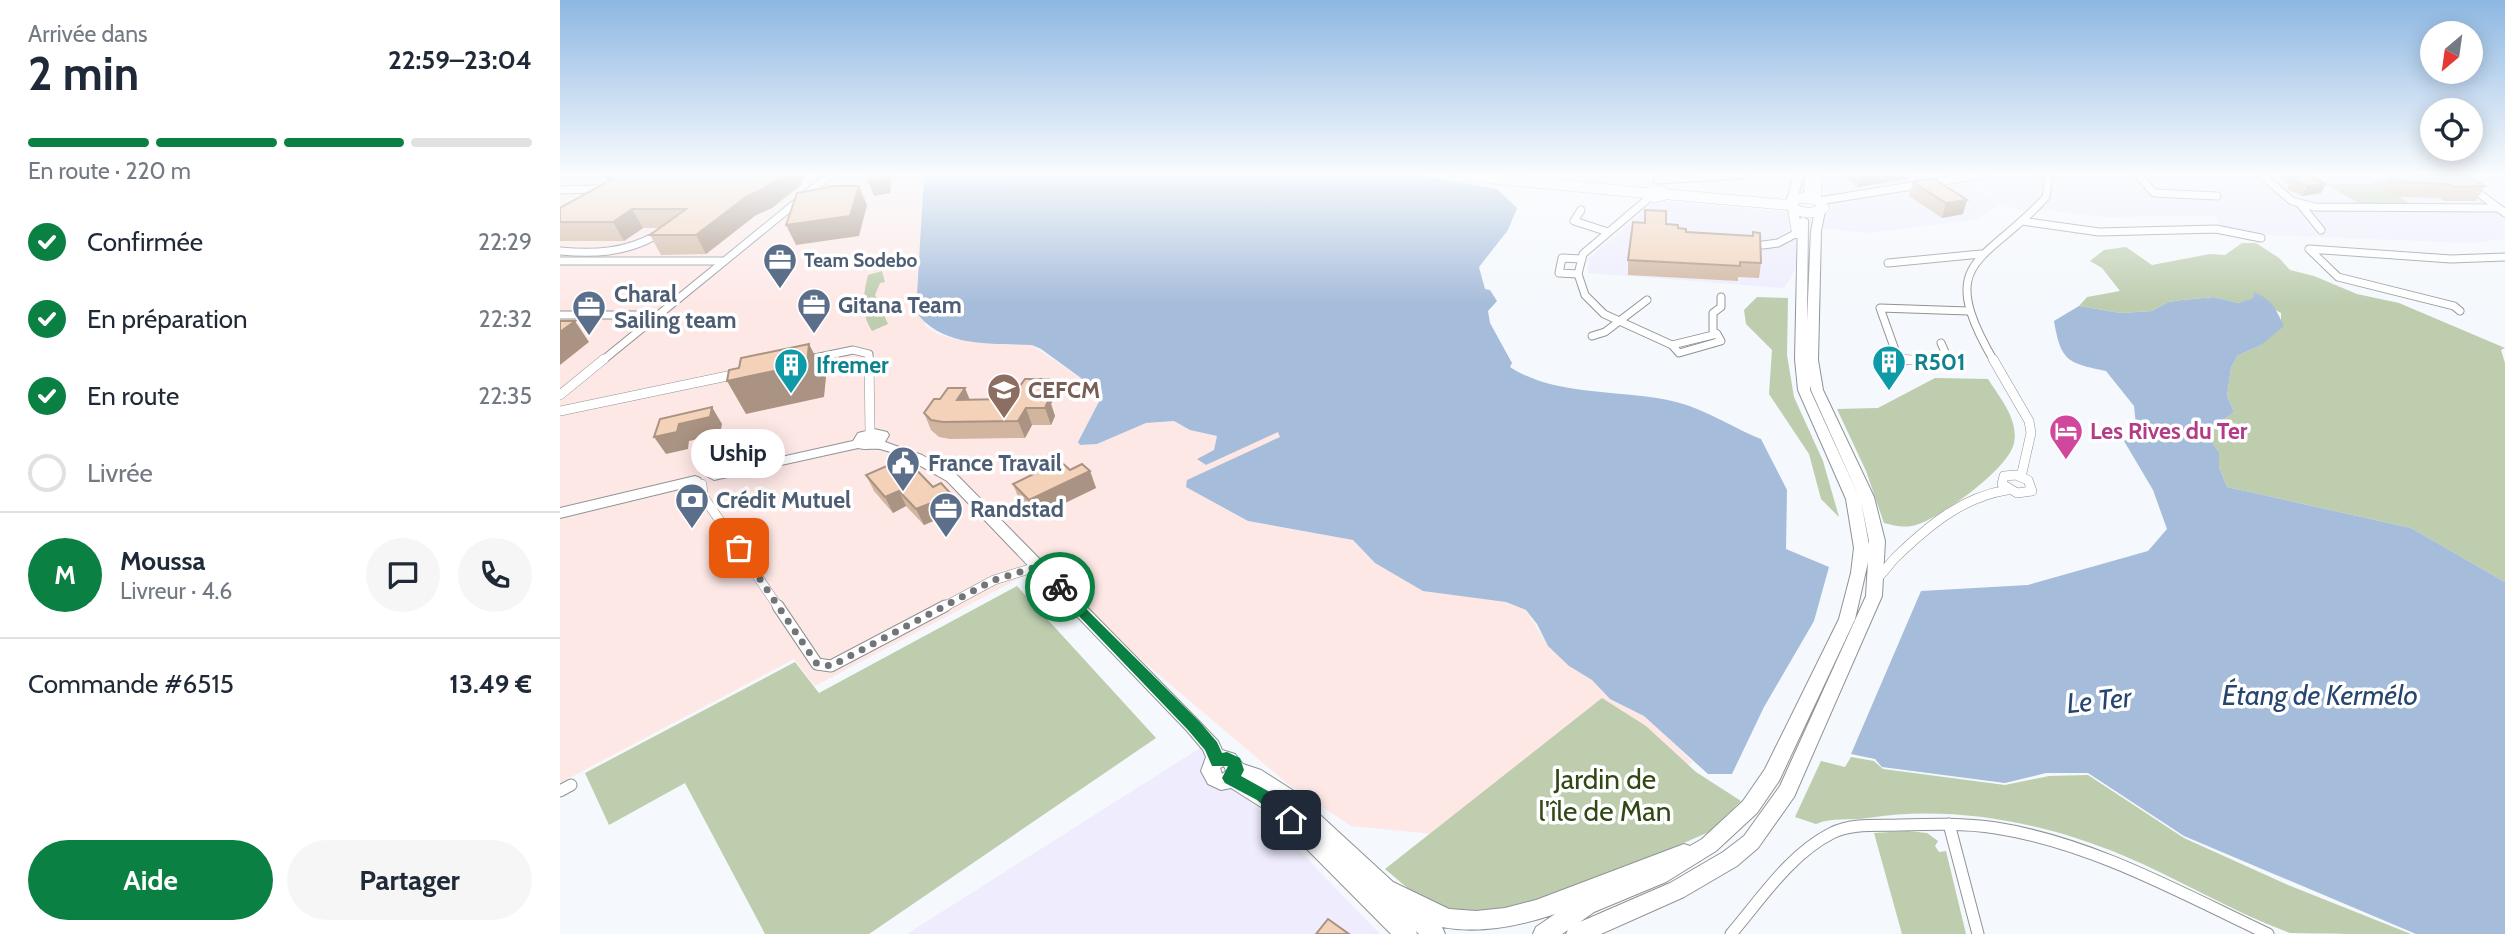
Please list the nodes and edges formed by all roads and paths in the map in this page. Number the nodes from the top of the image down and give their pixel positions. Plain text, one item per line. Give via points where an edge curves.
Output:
1 (775, 219) edge
2 (1576, 219) edge
3 (1622, 219) edge
4 (1794, 219) edge
5 (1816, 219) edge
6 (2024, 219) edge
7 (2312, 219) edge
8 (1805, 220) dead end
9 (2022, 221) junction
10 (2322, 230) dead end
11 (1608, 232) junction
12 (1797, 233) junction
13 (655, 236) edge
14 (2261, 238) dead end
15 (1763, 245) edge
16 (560, 251) edge
17 (1981, 254) junction
18 (2505, 257) edge
19 (1582, 259) junction
20 (560, 261) edge
21 (722, 261) junction
22 (1888, 263) dead end
23 (1578, 274) junction
24 (1808, 296) junction
25 (1721, 297) dead end
26 (1647, 300) dead end
27 (1968, 311) junction
28 (2460, 311) dead end
29 (560, 315) edge
30 (656, 315) junction
31 (1619, 321) junction
32 (1717, 334) joint
33 (1592, 336) dead end
34 (1941, 343) dead end
35 (1672, 345) joint
36 (797, 362) edge
37 (748, 372) edge
38 (560, 395) edge
39 (560, 411) edge
40 (873, 438) junction
41 (2021, 477) junction
42 (704, 481) junction
43 (2007, 490) junction
44 (560, 513) edge
45 (1036, 567) junction
46 (1877, 578) junction
47 (1800, 741) junction
48 (1233, 774) junction
49 (1949, 824) junction
50 (1709, 845) junction
51 (1391, 891) junction
52 (1406, 934) edge
53 (1434, 934) edge
54 (1545, 934) edge
55 (1577, 934) edge
56 (1731, 934) edge
57 (1978, 934) edge
58 (2268, 934) edge

1 - 21 street
2 - 11 street
3 - 11 street
4 - 12 street
5 - 24 main road
6 - 9 street
7 - 10 street
8 - 24 main road
9 - 14 street via 2099,232 2216,229
9 - 17 street
11 - 19 street
12 - 15 street
12 - 24 main road
13 - 16 street via 636,248 613,252
17 - 22 street
17 - 27 street via 1966,282
18 - 28 street via 2451,259 2309,249 2338,277
19 - 23 street
19 - 23 street via 1562,258 1559,273
20 - 21 street
21 - 30 street
23 - 31 street via 1588,302
24 - 46 main road via 1817,390 1867,497 1877,541
24 - 47 main road via 1801,359 1804,390 1853,499 1862,548 1847,619
25 - 32 street via 1721,307 1713,313
26 - 31 street
27 - 34 street via 1880,308 1899,361 1942,362 1948,359
27 - 41 street via 2029,421 2031,433
29 - 30 street
30 - 38 street
31 - 33 street
31 - 35 street
32 - 35 street via 1721,341 1679,353
36 - 40 street via 853,350 869,354
37 - 39 street
40 - 42 main road via 865,446
40 - 45 main road via 952,478
41 - 43 street via 2001,479
41 - 43 street via 2031,483 2032,491
42 - 44 main road
42 - 45 street via 703,496 817,664 831,666 994,580
43 - 46 street via 1982,492 1941,519
45 - 48 main road via 1193,726 1211,746 1217,761 1230,759 1236,764
46 - 47 main road via 1863,625
47 - 50 main road via 1750,807
47 - 55 main road via 1787,791 1765,825 1730,859 1677,890
48 - 51 main road via 1254,776 1287,797
48 - 52 main road via 1279,808
49 - 56 street via 1834,831 1810,845
49 - 57 street
49 - 58 street via 2010,830 2090,853
50 - 51 main road via 1516,920 1450,920
50 - 54 main road via 1658,875 1587,905
51 - 53 main road

